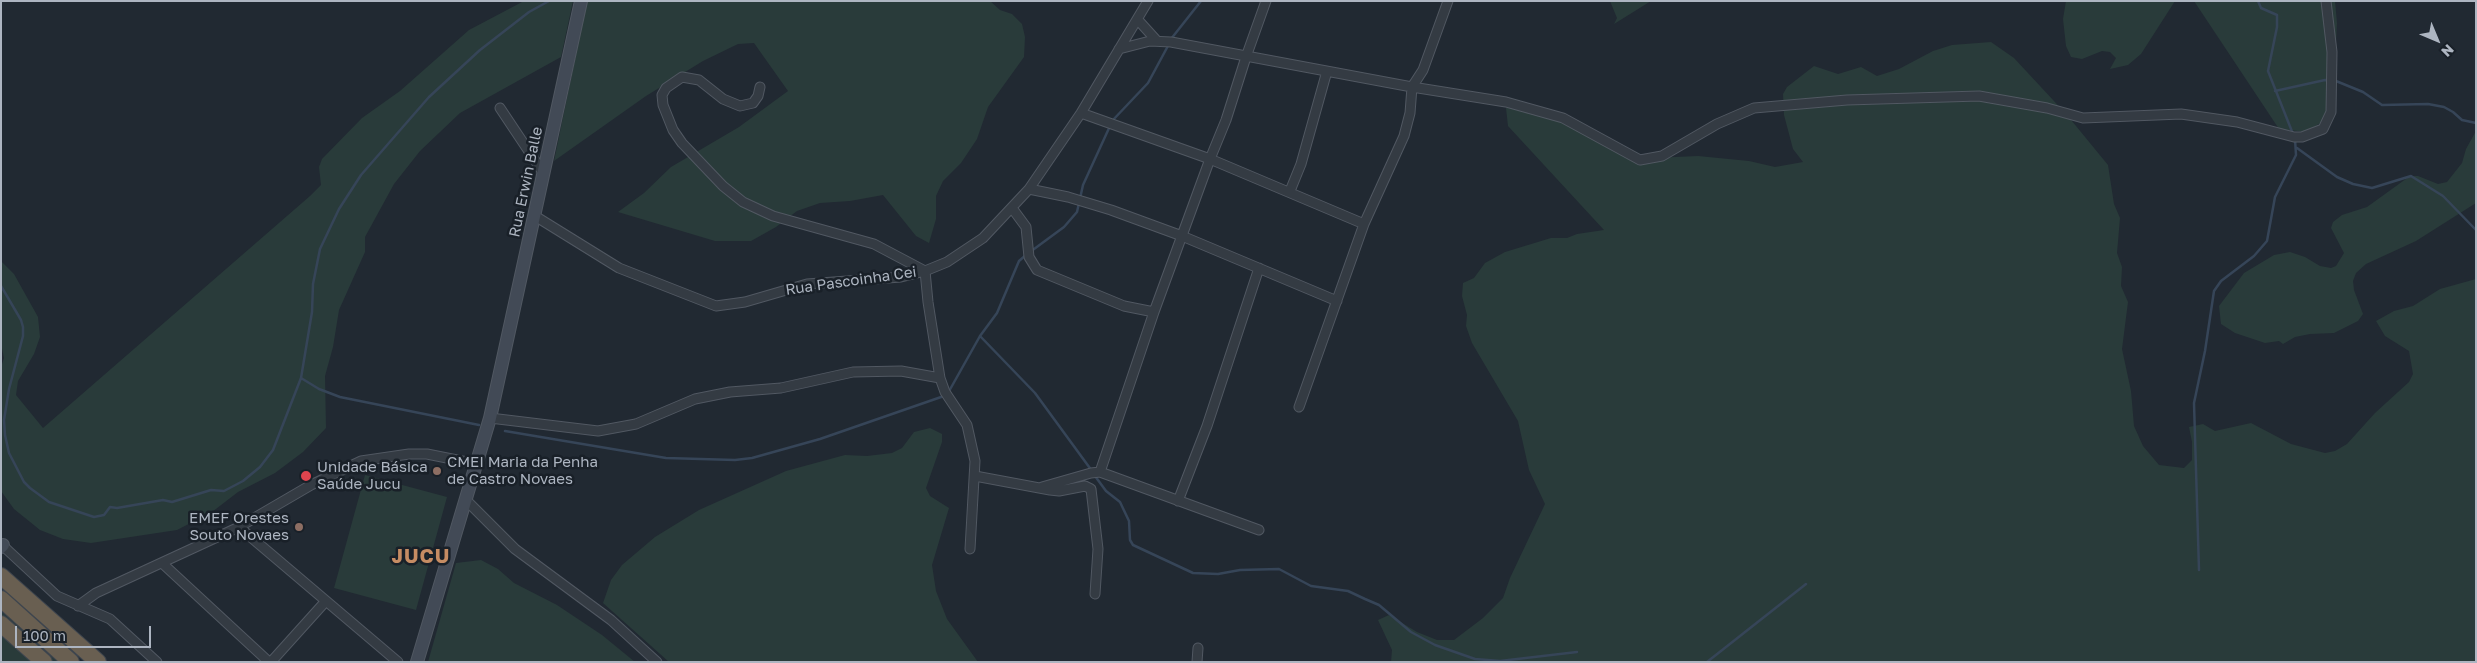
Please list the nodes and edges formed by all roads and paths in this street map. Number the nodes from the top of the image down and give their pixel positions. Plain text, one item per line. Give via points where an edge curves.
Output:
1 (581, 1) edge
2 (1148, 1) edge
3 (1266, 1) edge
4 (1448, 1) edge
5 (2326, 1) edge
6 (1138, 20) junction
7 (1157, 41) junction
8 (1119, 49) junction
9 (1246, 57) junction
10 (1326, 70) junction
11 (760, 87) dead end
12 (1412, 87) junction
13 (500, 108) dead end
14 (1080, 113) junction
15 (1210, 159) junction
16 (544, 174) junction
17 (1029, 189) junction
18 (1290, 191) junction
19 (1012, 208) junction
20 (535, 216) junction
21 (1364, 224) junction
22 (1182, 236) junction
23 (1259, 268) junction
24 (925, 271) junction
25 (1337, 300) junction
26 (1154, 312) junction
27 (940, 378) junction
28 (1299, 407) dead end
29 (490, 418) junction
30 (477, 464) junction
31 (1100, 472) junction
32 (975, 476) junction
33 (1036, 488) junction
34 (465, 500) junction
35 (1178, 501) junction
36 (239, 527) junction
37 (1259, 530) dead end
38 (2, 545) edge
39 (970, 549) dead end
40 (162, 562) junction
41 (1, 576) edge
42 (1095, 594) dead end
43 (1, 599) edge
44 (325, 602) junction
45 (78, 606) junction
46 (1, 624) edge
47 (1198, 648) dead end
48 (44, 662) edge
49 (71, 662) edge
50 (98, 662) edge
51 (157, 662) edge
52 (270, 662) edge
53 (398, 662) edge
54 (417, 662) edge
55 (658, 662) edge
56 (1198, 662) edge

1 - 16 street, Rua Erwin Balle
2 - 6 street, Rua Pascoinha Cei
3 - 9 street
4 - 12 street via 1423,70
5 - 12 street via 2332,52 2331,112 2323,129 2302,137 2237,122 2181,114 2083,118 1979,96 1856,99 1754,108 1717,124 1662,156 1640,160 1563,118 1506,102
6 - 7 street
6 - 8 street, Rua Pascoinha Cei
7 - 8 street
7 - 9 street
8 - 14 street, Rua Pascoinha Cei
9 - 10 street
9 - 15 street
10 - 12 street
10 - 18 street via 1301,164
11 - 24 street via 753,103 740,106 723,99 699,80 682,77 666,88 662,95 663,105 672,130 682,143 743,202 773,216 874,244
12 - 21 street via 1408,124
13 - 16 street
14 - 15 street
14 - 17 street, Rua Pascoinha Cei
15 - 18 street
15 - 22 street
16 - 20 street, Rua Erwin Balle
17 - 19 street, Rua Pascoinha Cei
17 - 22 street via 1090,203
18 - 21 street
19 - 24 street, Rua Pascoinha Cei via 983,238 946,262
19 - 26 street via 1026,227 1029,257 1037,270 1124,306
20 - 24 street, Rua Pascoinha Cei via 619,268 716,306 745,302 807,284 901,277
20 - 29 street, Rua Erwin Balle
21 - 25 street
22 - 23 street
22 - 26 street
23 - 25 street
23 - 35 street via 1207,426
24 - 27 street
25 - 28 street
26 - 31 street
27 - 29 street via 901,371 853,372 781,388 730,392 696,399 636,424 598,432
27 - 32 street via 945,392 967,425
29 - 30 street, Rua Erwin Balle
30 - 34 street, Rua Erwin Balle
30 - 36 street via 418,454 361,462 311,485
31 - 33 street
31 - 35 street
32 - 33 street
32 - 39 street
33 - 42 street via 1060,491 1085,486 1091,489 1098,548
34 - 54 street, Rua Erwin Balle
34 - 55 street via 515,549 611,620
35 - 37 street
36 - 40 street
36 - 44 street
38 - 45 street via 47,588
40 - 45 street via 96,593
40 - 52 street
41 - 50 highway
43 - 49 highway
44 - 52 street
44 - 53 street
45 - 51 street via 110,619
46 - 48 highway
47 - 56 street

